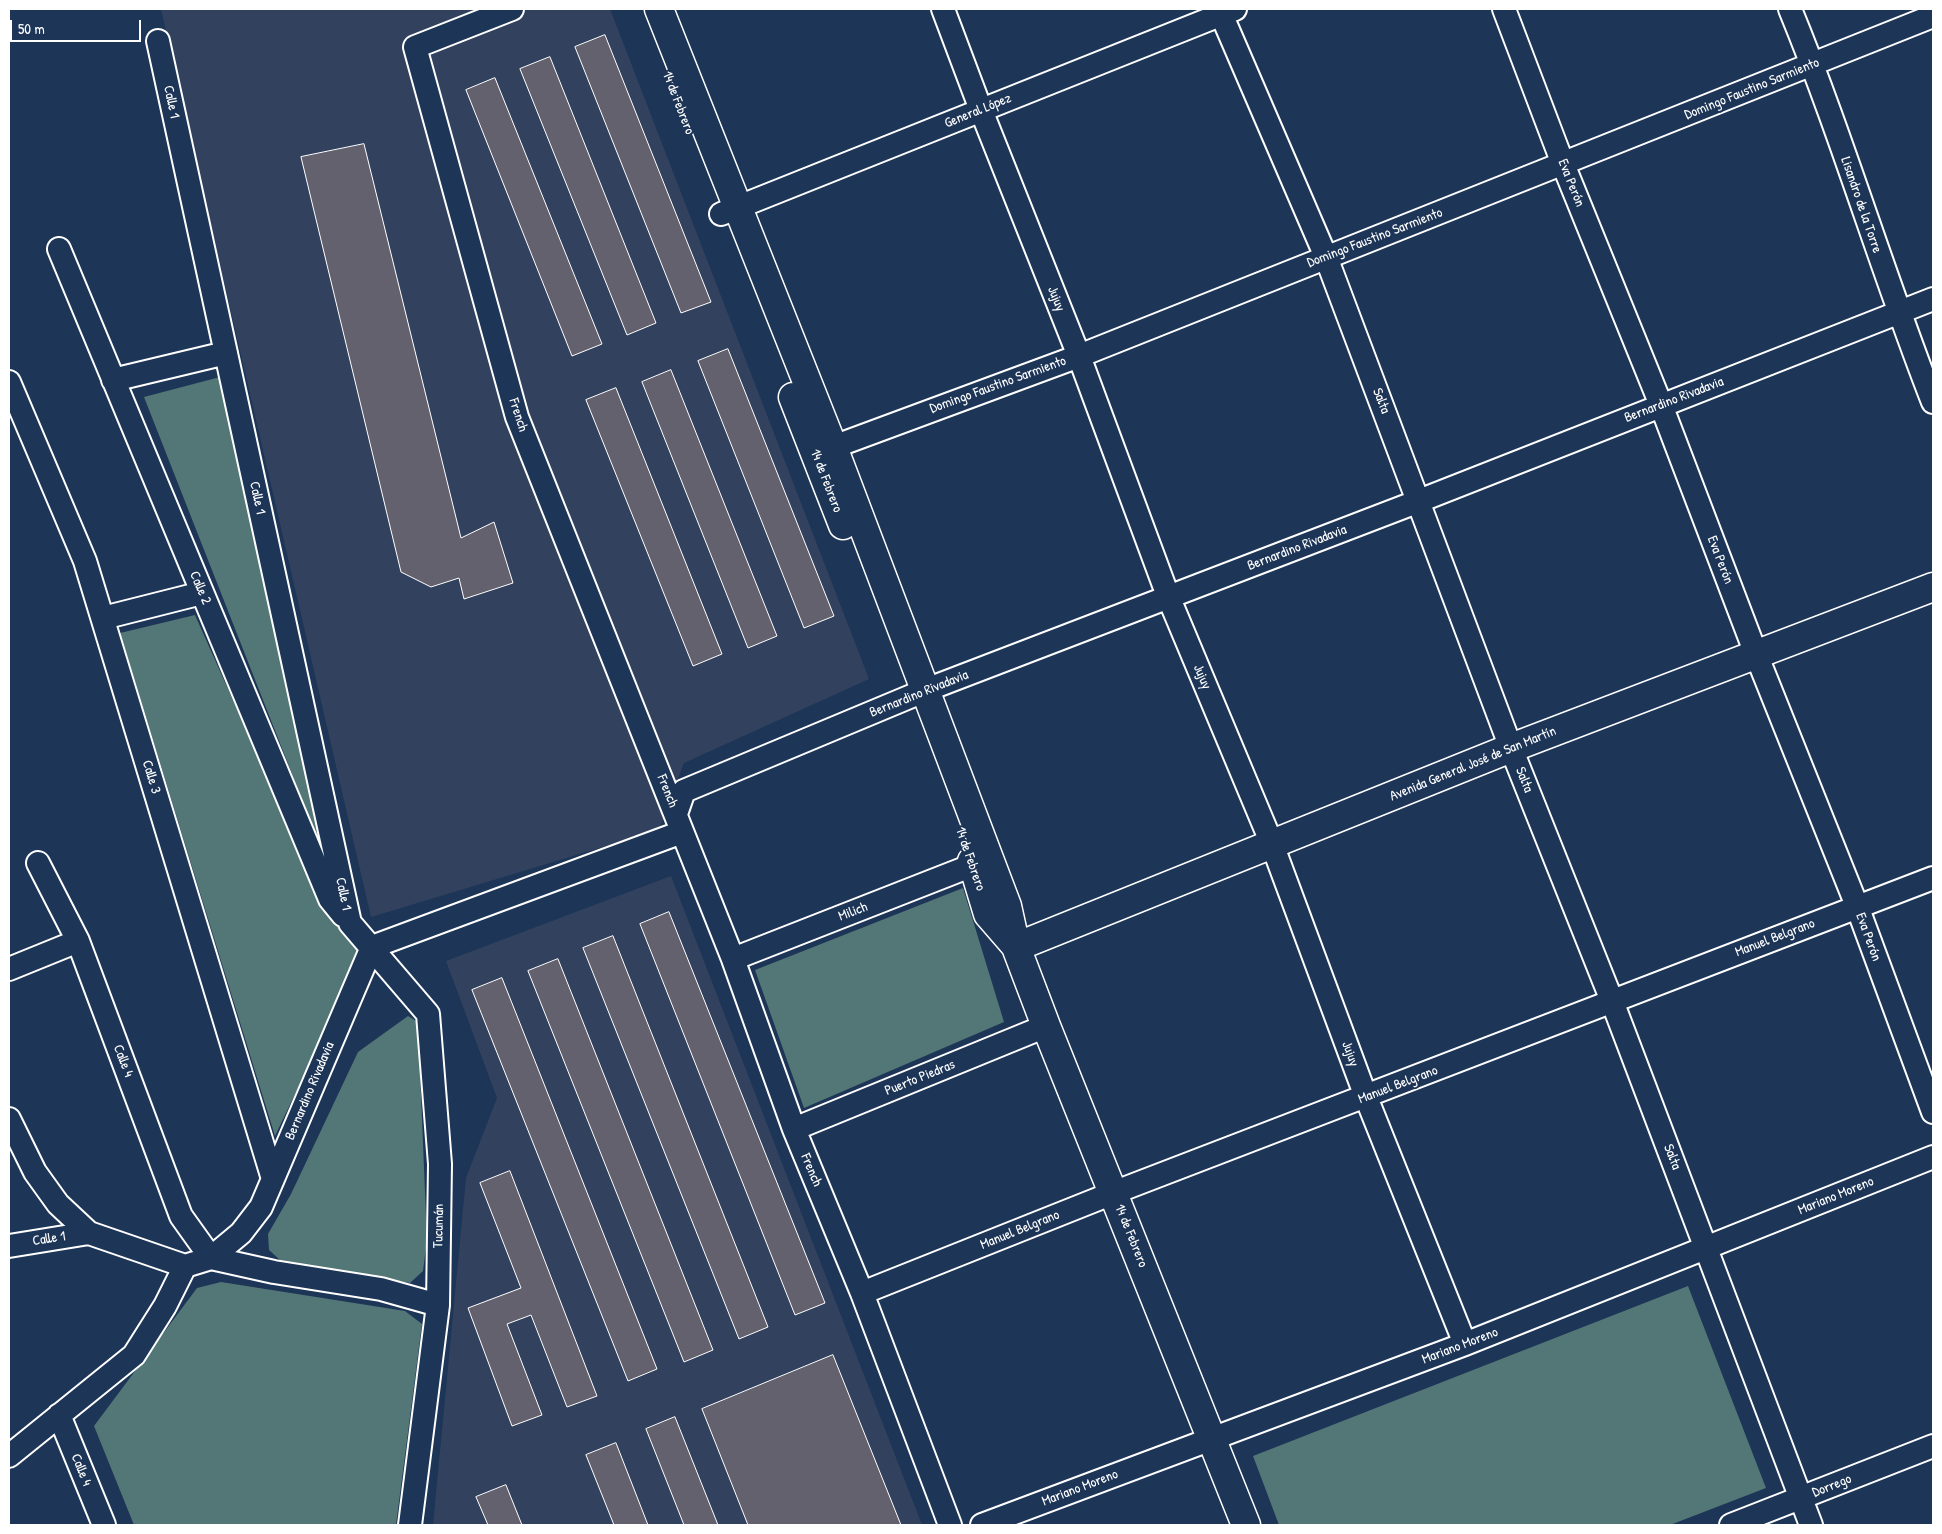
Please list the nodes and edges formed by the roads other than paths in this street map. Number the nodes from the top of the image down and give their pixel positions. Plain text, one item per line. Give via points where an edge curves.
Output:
1 (512, 9) edge
2 (642, 9) edge
3 (659, 9) edge
4 (943, 9) edge
5 (1504, 9) edge
6 (1790, 9) edge
7 (1225, 11) edge
8 (1933, 16) edge
9 (158, 41) dead end
10 (1813, 65) junction
11 (981, 110) junction
12 (1563, 164) junction
13 (729, 211) junction
14 (60, 249) dead end
15 (1326, 257) junction
16 (1933, 299) edge
17 (1898, 312) junction
18 (226, 354) junction
19 (1079, 356) junction
20 (113, 380) junction
21 (9, 382) edge
22 (1933, 402) edge
23 (1661, 405) junction
24 (824, 450) junction
25 (1419, 501) junction
26 (1933, 588) edge
27 (202, 593) junction
28 (1168, 596) junction
29 (102, 618) junction
30 (1756, 654) junction
31 (917, 694) junction
32 (1511, 748) junction
33 (679, 823) junction
34 (1272, 844) junction
35 (38, 863) dead end
36 (973, 865) junction
37 (1933, 878) edge
38 (1857, 906) junction
39 (350, 923) junction
40 (78, 941) junction
41 (372, 947) junction
42 (1016, 947) junction
43 (733, 959) junction
44 (9, 969) edge
45 (1612, 1001) junction
46 (1046, 1026) junction
47 (1366, 1097) junction
48 (1933, 1112) edge
49 (9, 1119) edge
50 (794, 1130) junction
51 (1933, 1157) edge
52 (273, 1179) junction
53 (1113, 1193) junction
54 (89, 1233) junction
55 (9, 1246) edge
56 (1706, 1248) junction
57 (211, 1258) junction
58 (185, 1266) junction
59 (862, 1293) junction
60 (438, 1305) junction
61 (1464, 1344) junction
62 (59, 1415) junction
63 (1212, 1438) junction
64 (1933, 1446) edge
65 (9, 1456) edge
66 (1801, 1499) junction
67 (104, 1525) edge
68 (410, 1525) edge
69 (950, 1525) edge
70 (982, 1525) edge
71 (1246, 1525) edge
72 (1731, 1525) edge
73 (1811, 1525) edge

1 - 33 street, French via 419,45 517,417
2 - 13 main road, 14 de Febrero
3 - 13 main road, 14 de Febrero
4 - 11 street, Jujuy
5 - 12 street, Eva Perón
6 - 10 street, Lisandro de la Torre
7 - 11 street, General López
7 - 15 street, Salta
8 - 10 street, Domingo Faustino Sarmiento
9 - 18 street, Calle 1
10 - 12 street, Domingo Faustino Sarmiento
10 - 17 street, Lisandro de la Torre
11 - 13 street, General López
11 - 19 street, Jujuy
12 - 15 street, Domingo Faustino Sarmiento
12 - 23 street, Eva Perón
13 - 24 main road, 14 de Febrero
14 - 20 street, Calle 2
15 - 19 street, Domingo Faustino Sarmiento
15 - 25 street, Salta
16 - 17 street, Bernardino Rivadavia
17 - 22 street, Lisandro de la Torre
17 - 23 street, Bernardino Rivadavia
18 - 20 street
18 - 39 street, Calle 1
19 - 24 street, Domingo Faustino Sarmiento
19 - 28 street, Jujuy
20 - 27 street, Calle 2
21 - 29 street, Calle 3 via 86,561
23 - 25 street, Bernardino Rivadavia
23 - 30 street, Eva Perón
24 - 31 main road, 14 de Febrero
25 - 28 street, Bernardino Rivadavia
25 - 32 street, Salta
26 - 30 main road, Avenida General José de San Martín
27 - 29 street
27 - 39 street, Calle 2 via 330,899
28 - 31 street, Bernardino Rivadavia
28 - 34 street, Jujuy
29 - 52 street, Calle 3
30 - 32 main road, Avenida General José de San Martín
30 - 38 street, Eva Perón
31 - 33 street, Bernardino Rivadavia via 684,791
31 - 36 main road, 14 de Febrero
31 - 42 main road, 14 de Febrero via 1007,906
32 - 34 main road, Avenida General José de San Martín
32 - 45 street, Salta
33 - 41 street
33 - 43 street, French
34 - 42 main road, Avenida General José de San Martín
34 - 47 street, Jujuy
35 - 40 street, Calle 4
36 - 42 main road, 14 de Febrero via 988,914
36 - 43 street, Milich
37 - 38 street, Manuel Belgrano
38 - 45 street, Manuel Belgrano
38 - 48 street, Eva Perón
39 - 41 street, Calle 1
40 - 44 street
40 - 57 street, Calle 4 via 181,1216
41 - 52 street, Bernardino Rivadavia
41 - 60 street, Tucumán via 428,1014 440,1164
42 - 46 main road, 14 de Febrero
43 - 50 street, French
45 - 47 street, Manuel Belgrano
45 - 56 street, Salta
46 - 50 street, Puerto Piedras
46 - 53 main road, 14 de Febrero
47 - 53 street, Manuel Belgrano
47 - 61 street, Jujuy
49 - 54 street via 36,1172 58,1204
50 - 59 street, French
51 - 56 street, Mariano Moreno
52 - 57 street, Bernardino Rivadavia via 261,1207 241,1233
53 - 59 street, Manuel Belgrano
53 - 63 main road, 14 de Febrero
54 - 55 street, Calle 1
54 - 58 street
56 - 61 street, Mariano Moreno
56 - 66 street, Salta
57 - 58 street, Bernardino Rivadavia
57 - 60 street via 381,1289
58 - 62 street via 134,1355
59 - 69 street, French
60 - 68 street, Tucumán
61 - 63 street, Mariano Moreno
62 - 65 street
62 - 67 street, Calle 4
63 - 70 street, Mariano Moreno
63 - 71 main road, 14 de Febrero
64 - 66 street, Dorrego
66 - 72 street, Dorrego
66 - 73 street, Salta

